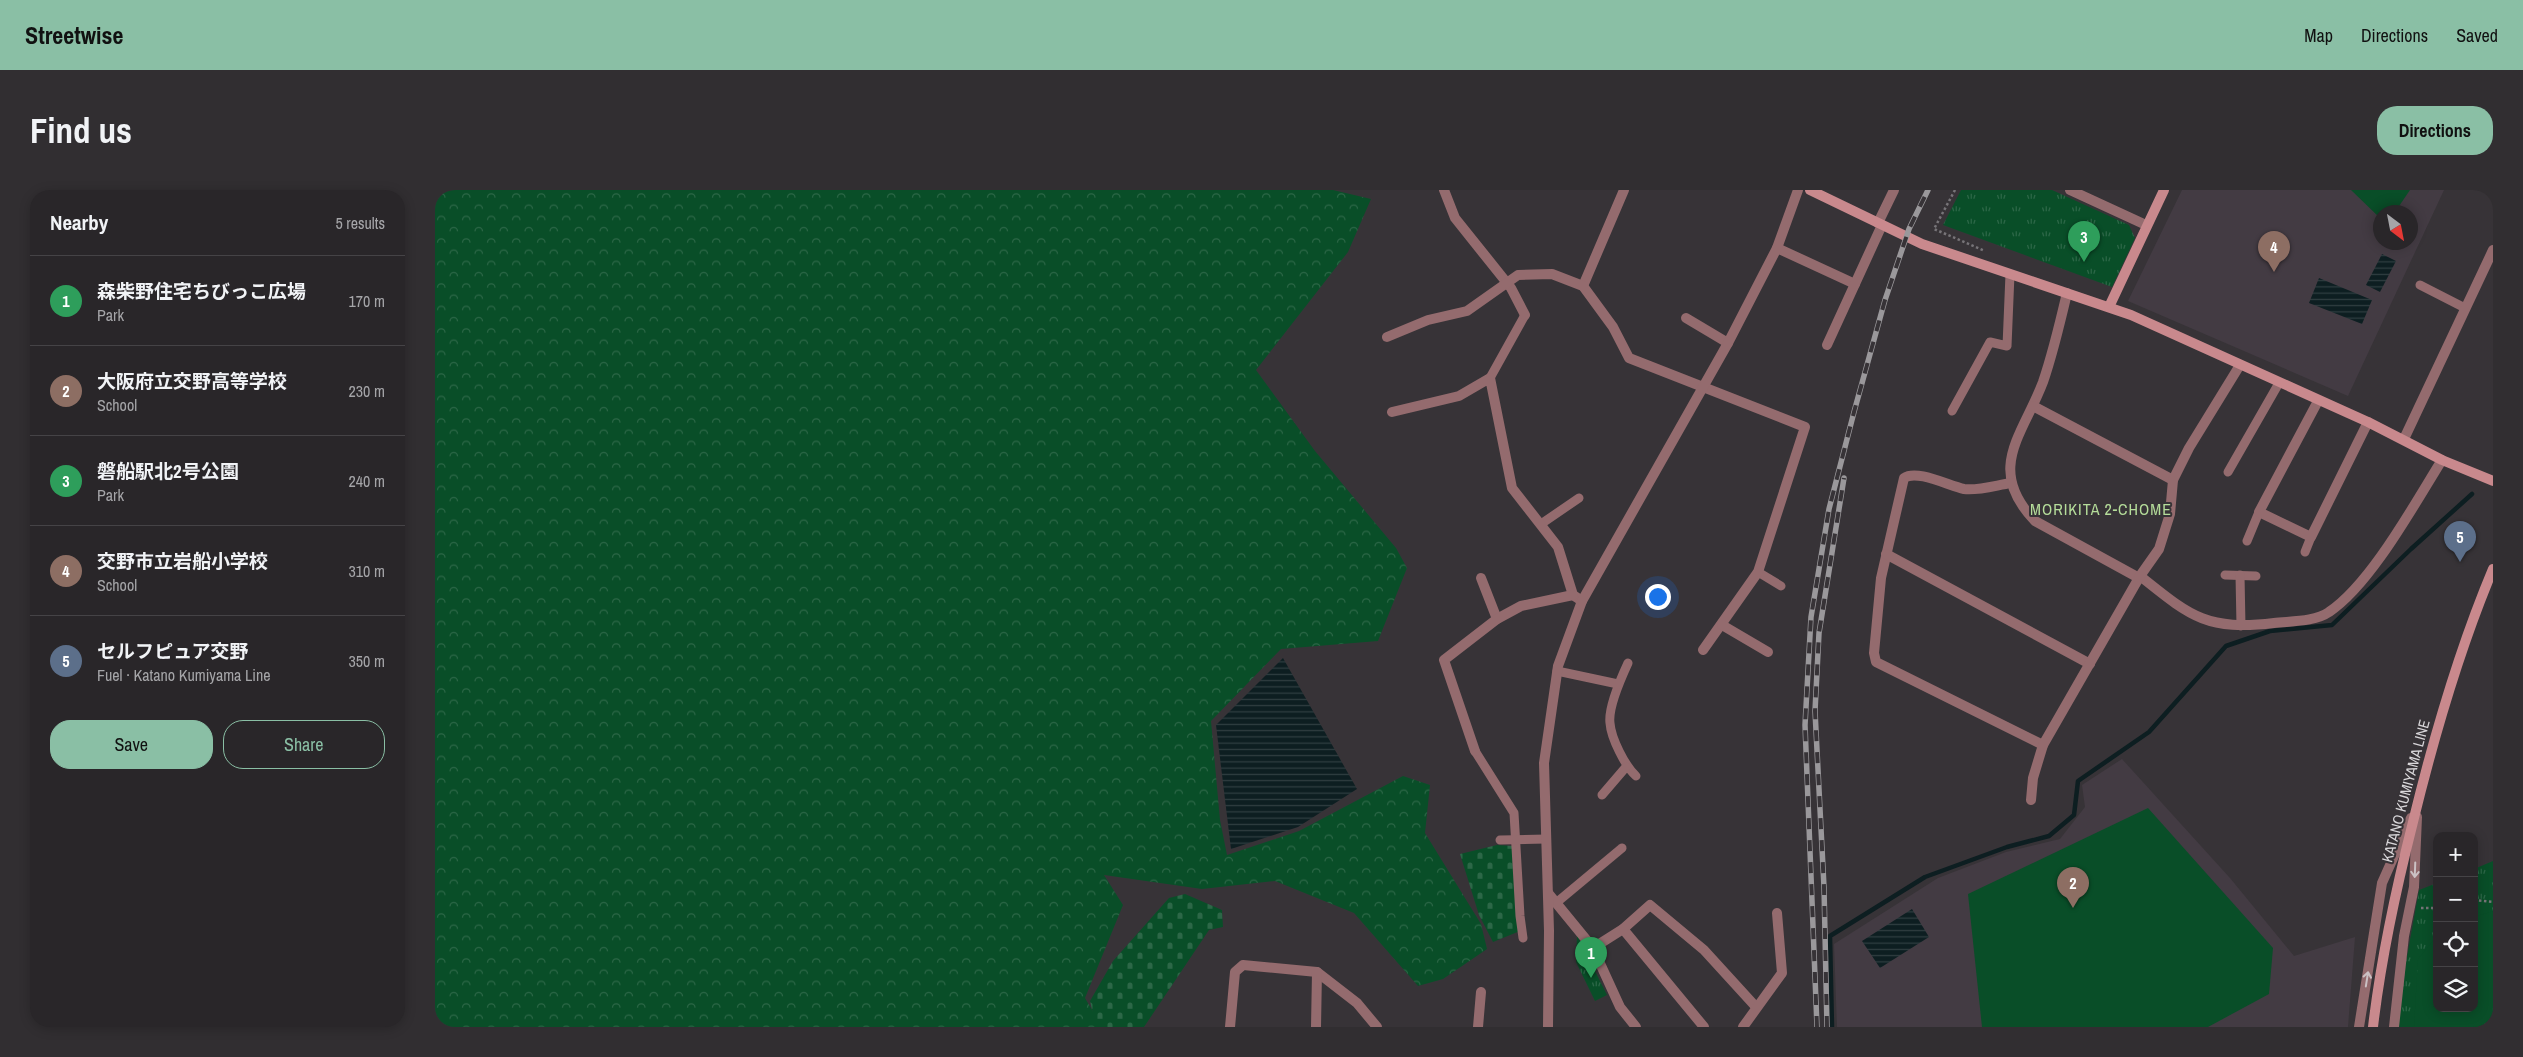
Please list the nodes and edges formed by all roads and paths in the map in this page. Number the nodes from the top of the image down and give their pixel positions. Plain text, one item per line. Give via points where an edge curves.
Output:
1 (1443, 190) edge
2 (1624, 190) edge
3 (1798, 190) edge
4 (1810, 190) edge
5 (1894, 190) edge
6 (1955, 190) edge
7 (2069, 190) edge
8 (2163, 190) edge
9 (1880, 224) junction
10 (2146, 225) junction
11 (1777, 248) junction
12 (2493, 250) edge
13 (1987, 252) dead end
14 (2011, 274) junction
15 (1508, 283) junction
16 (1855, 284) junction
17 (2420, 285) dead end
18 (1583, 286) junction
19 (2067, 293) junction
20 (2109, 307) junction
21 (2465, 308) junction
22 (1525, 315) joint
23 (1685, 318) dead end
24 (1387, 337) dead end
25 (1728, 342) junction
26 (1827, 345) dead end
27 (2240, 365) junction
28 (1490, 378) junction
29 (2279, 383) junction
30 (1704, 386) junction
31 (2318, 401) junction
32 (2033, 406) junction
33 (1952, 410) dead end
34 (1392, 412) dead end
35 (2368, 422) junction
36 (2404, 439) junction
37 (2442, 460) junction
38 (2228, 472) dead end
39 (2173, 480) junction
40 (2493, 481) edge
41 (2011, 483) junction
42 (1579, 498) dead end
43 (2259, 512) junction
44 (1541, 524) junction
45 (2311, 537) junction
46 (2247, 541) dead end
47 (2305, 552) dead end
48 (1886, 554) junction
49 (2493, 569) edge
50 (1758, 572) junction
51 (2225, 575) dead end
52 (2239, 575) junction
53 (2256, 576) dead end
54 (2140, 577) junction
55 (1481, 578) dead end
56 (1781, 586) dead end
57 (1577, 598) junction
58 (1497, 619) junction
59 (1721, 624) junction
60 (2241, 626) junction
61 (1703, 650) dead end
62 (1768, 652) dead end
63 (1628, 663) dead end
64 (2090, 664) junction
65 (1557, 671) junction
66 (1618, 684) junction
67 (2043, 745) junction
68 (1475, 751) joint
69 (1626, 767) junction
70 (1636, 776) dead end
71 (1602, 795) dead end
72 (2031, 800) dead end
73 (2417, 804) junction
74 (1546, 839) junction
75 (1500, 840) dead end
76 (1515, 840) junction
77 (1622, 848) dead end
78 (1548, 893) junction
79 (2478, 900) edge
80 (2493, 902) edge
81 (1556, 903) junction
82 (1777, 913) dead end
83 (1623, 929) junction
84 (1523, 938) dead end
85 (1593, 948) junction
86 (1317, 972) junction
87 (1481, 992) dead end
88 (1756, 1008) junction
89 (1230, 1027) edge
90 (1315, 1027) edge
91 (1377, 1027) edge
92 (1478, 1027) edge
93 (1548, 1027) edge
94 (1636, 1027) edge
95 (1703, 1027) edge
96 (1743, 1027) edge
97 (2359, 1027) edge
98 (2373, 1027) edge
99 (2394, 1027) edge

1 - 15 street via 1455,218
2 - 18 street
3 - 11 street
4 - 9 street
5 - 9 street
6 - 13 path via 1934,229
7 - 10 street
8 - 10 street
9 - 14 street via 1922,244
9 - 16 street
10 - 20 street
11 - 16 street
11 - 25 street
12 - 21 street
14 - 19 street
14 - 33 lane via 2007,346 1989,342
15 - 18 street via 1518,275 1552,274
15 - 22 street
15 - 24 street via 1467,310 1428,320
16 - 26 street
17 - 21 lane
18 - 30 street via 1613,327 1629,358
19 - 20 street
19 - 32 street via 2055,344
20 - 27 street
21 - 36 street
22 - 28 lane
23 - 25 street
25 - 30 street
27 - 29 street
27 - 39 street
28 - 34 street via 1459,396
28 - 44 street via 1512,488
29 - 31 street
29 - 38 lane
30 - 50 street via 1805,427
30 - 57 street
31 - 35 street
31 - 43 street
32 - 39 street
32 - 41 street via 2021,426 2015,446 2010,465
35 - 36 street
35 - 45 street
36 - 37 street
37 - 40 street
37 - 60 street via 2390,543 2356,587 2329,613 2314,618
39 - 54 street via 2170,514 2159,549
41 - 48 street via 1965,489 1908,475 1904,478
41 - 54 street via 2025,511 2035,521
42 - 44 lane
43 - 45 street
43 - 46 lane
44 - 57 street via 1558,547
45 - 47 lane
48 - 64 street
48 - 67 street via 1874,653 1876,662
49 - 73 street, KATANO KUMIYAMA LINE via 2447,695
50 - 56 lane
50 - 59 street
51 - 52 lane
52 - 53 lane
52 - 60 lane
54 - 60 street via 2184,611 2213,623
54 - 64 street
55 - 58 street
57 - 58 street via 1521,606
57 - 65 street
58 - 68 street via 1444,660
59 - 61 street
59 - 62 street
63 - 66 lane
64 - 67 street
65 - 66 lane
65 - 74 street via 1544,763
66 - 69 lane via 1609,723
67 - 72 street via 2033,778
68 - 76 lane via 1514,813
69 - 70 lane
69 - 71 lane
97 -> 73 street via 2383,884
73 - 98 street, KATANO KUMIYAMA LINE via 2395,896
73 -> 99 street via 2414,887 2404,936
74 - 76 lane
74 - 78 street
75 - 76 lane
76 - 84 lane
77 - 81 lane
78 - 81 street
78 - 93 street
79 - 80 path
81 - 85 street
82 - 88 street via 1781,973
83 - 85 street
83 - 88 street via 1650,906 1704,950
83 - 95 street
85 - 94 street via 1620,1006
86 - 89 street via 1243,965 1235,972
86 - 90 street
86 - 91 street via 1357,1003
87 - 92 street
88 - 96 street

